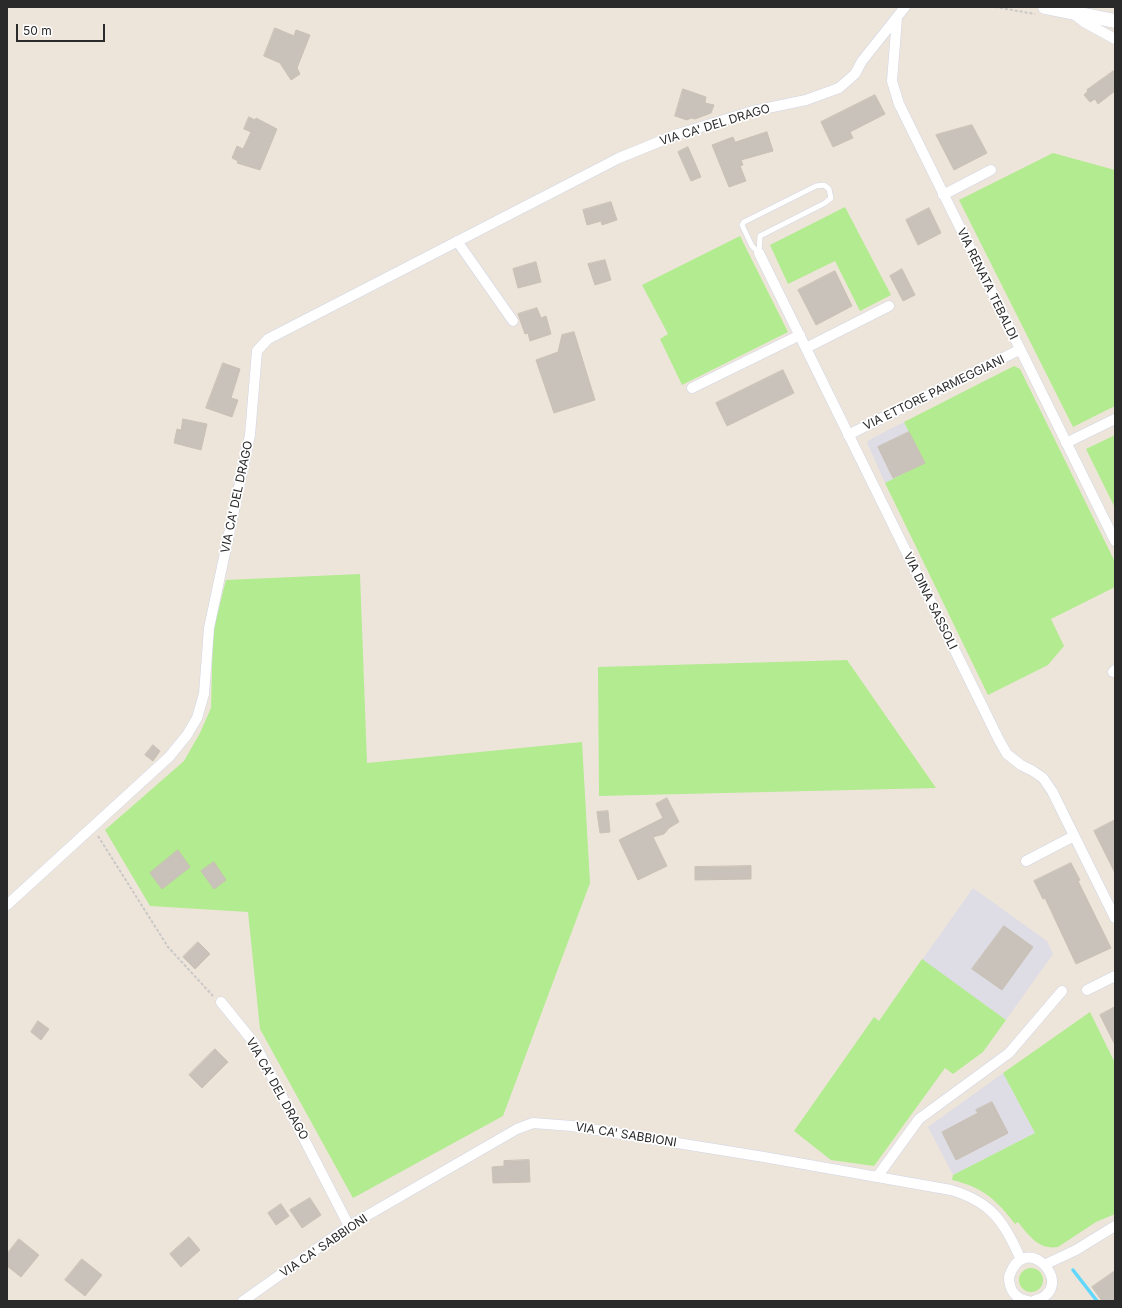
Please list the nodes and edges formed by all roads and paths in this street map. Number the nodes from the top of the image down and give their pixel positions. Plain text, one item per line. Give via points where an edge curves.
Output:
1 (905, 7) edge
2 (995, 7) edge
3 (1044, 11) edge
4 (1072, 12) junction
5 (897, 18) junction
6 (1115, 21) edge
7 (1115, 39) edge
8 (991, 170) dead end
9 (943, 195) junction
10 (457, 241) junction
11 (759, 253) junction
12 (889, 306) dead end
13 (512, 321) dead end
14 (800, 335) junction
15 (806, 348) junction
16 (1019, 350) junction
17 (692, 388) dead end
18 (1115, 419) edge
19 (848, 435) junction
20 (1066, 443) junction
21 (1115, 541) edge
22 (92, 827) junction
23 (1074, 836) junction
24 (1026, 861) dead end
25 (7, 905) edge
26 (1115, 918) edge
27 (1115, 976) edge
28 (1087, 990) dead end
29 (1062, 991) dead end
30 (221, 1002) joint
31 (876, 1177) junction
32 (349, 1226) junction
33 (1115, 1226) edge
34 (1021, 1260) junction
35 (1046, 1264) junction
36 (1048, 1298) edge
37 (243, 1301) edge
38 (1028, 1301) edge
39 (1033, 1301) edge

1 - 5 street, VIA CA' DEL DRAGO
2 - 3 path
3 - 4 street
4 - 6 street
4 - 7 street via 1084,22
5 - 9 street, VIA RENATA TEBALDI via 892,81 912,132
5 - 10 street, VIA CA' DEL DRAGO via 862,61 855,74 839,88 806,100 753,111 678,134 619,158
8 - 9 street
9 - 16 street, VIA RENATA TEBALDI
10 - 13 street
10 - 22 street, VIA CA' DEL DRAGO via 268,339 257,351 250,435 209,628 204,694 197,718 169,757
11 - 11 lane, VIA DINA SASSOLI via 760,236 825,203 831,198 829,189 824,185 816,186 744,222 744,231
11 - 14 street, VIA DINA SASSOLI
12 - 15 street
14 - 15 street, VIA DINA SASSOLI
14 - 17 street
15 - 19 street, VIA DINA SASSOLI
16 - 19 street, VIA ETTORE PARMEGGIANI
16 - 20 street, VIA RENATA TEBALDI
18 - 20 street
19 - 23 street, VIA DINA SASSOLI via 999,740 1007,754 1021,766 1043,778
20 - 21 street, VIA RENATA TEBALDI
22 - 25 street, VIA CA' DEL DRAGO
22 - 30 path via 168,947 207,992
23 - 24 street
23 - 26 street, VIA DINA SASSOLI
27 - 28 street
29 - 31 street via 1009,1053 919,1119
30 - 32 street, VIA CA' DEL DRAGO via 255,1044
31 - 32 street, VIA CA' SABBIONI via 572,1126 533,1123 517,1129
31 - 34 street, VIA CA' SABBIONI via 969,1195 990,1210 1008,1231
32 - 37 street, VIA CA' SABBIONI
33 - 35 street via 1076,1250
34 - 35 street via 1034,1258
34 - 38 street via 1011,1270 1008,1277 1009,1285 1017,1297
35 - 36 street via 1052,1277
36 - 39 street

